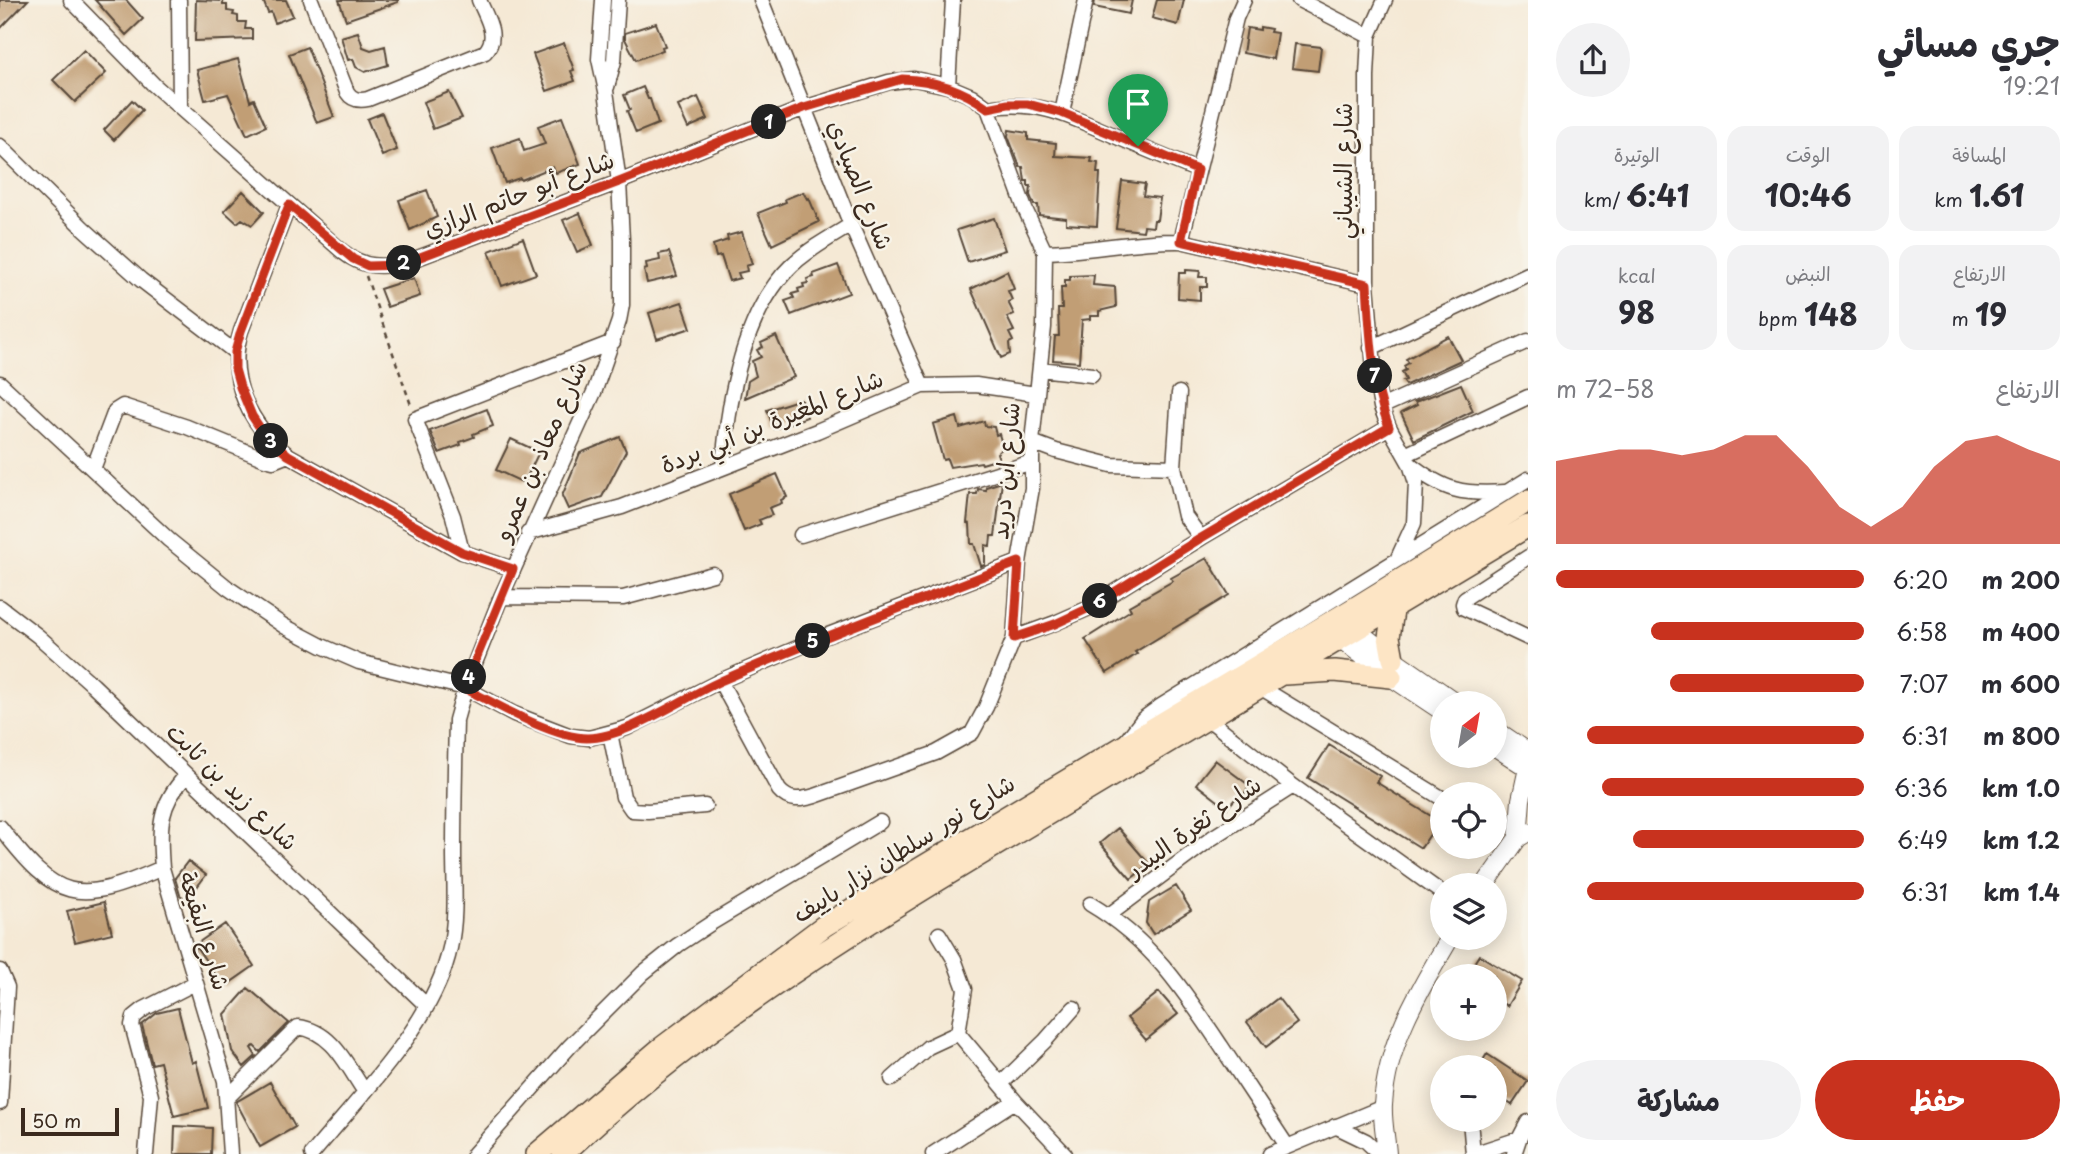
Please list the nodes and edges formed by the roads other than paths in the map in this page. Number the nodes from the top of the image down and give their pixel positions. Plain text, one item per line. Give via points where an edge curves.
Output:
1 (71, 0) edge
2 (179, 0) edge
3 (311, 0) edge
4 (479, 0) edge
5 (603, 0) edge
6 (618, 0) edge
7 (761, 0) edge
8 (953, 0) edge
9 (1087, 0) edge
10 (1244, 0) edge
11 (1299, 0) edge
12 (1385, 0) edge
13 (1369, 36) junction
14 (948, 86) junction
15 (606, 91) junction
16 (180, 108) junction
17 (804, 108) junction
18 (988, 108) junction
19 (1062, 113) junction
20 (0, 146) edge
21 (1197, 170) junction
22 (619, 182) junction
23 (289, 205) junction
24 (851, 225) junction
25 (1181, 241) junction
26 (1045, 252) junction
27 (1528, 274) edge
28 (1367, 284) junction
29 (1528, 341) edge
30 (613, 342) junction
31 (1371, 348) junction
32 (235, 352) junction
33 (1040, 369) junction
34 (1092, 375) dead end
35 (0, 383) edge
36 (922, 386) junction
37 (1179, 393) dead end
38 (1036, 394) junction
39 (1528, 397) edge
40 (1381, 407) junction
41 (1389, 427) junction
42 (1032, 442) junction
43 (288, 455) junction
44 (1407, 460) junction
45 (1032, 462) junction
46 (723, 467) junction
47 (1174, 467) junction
48 (93, 469) junction
49 (1528, 479) edge
50 (1508, 492) junction
51 (1528, 501) edge
52 (1528, 526) edge
53 (528, 533) junction
54 (801, 535) dead end
55 (1201, 538) junction
56 (462, 552) junction
57 (1528, 557) edge
58 (1397, 560) junction
59 (1019, 562) junction
60 (513, 569) junction
61 (713, 574) dead end
62 (501, 597) junction
63 (1394, 605) junction
64 (0, 607) edge
65 (1339, 627) junction
66 (1014, 638) junction
67 (1528, 638) edge
68 (1392, 668) junction
69 (1279, 675) junction
70 (720, 681) junction
71 (1260, 687) junction
72 (464, 688) junction
73 (1434, 691) edge
74 (1430, 701) edge
75 (1207, 718) junction
76 (610, 733) junction
77 (1507, 738) edge
78 (1122, 747) junction
79 (1528, 752) edge
80 (1507, 754) edge
81 (1528, 768) edge
82 (186, 776) junction
83 (1293, 786) junction
84 (1430, 791) edge
85 (705, 806) dead end
86 (880, 822) dead end
87 (0, 827) edge
88 (1523, 835) edge
89 (162, 868) junction
90 (1494, 873) edge
91 (1430, 884) edge
92 (1090, 904) dead end
93 (1109, 915) junction
94 (939, 934) dead end
95 (1443, 950) edge
96 (0, 971) edge
97 (195, 984) junction
98 (427, 1006) junction
99 (1074, 1008) dead end
100 (958, 1033) junction
101 (892, 1079) dead end
102 (1001, 1084) junction
103 (365, 1092) junction
104 (227, 1098) junction
105 (1015, 1101) junction
106 (0, 1103) edge
107 (1383, 1107) junction
108 (1528, 1122) edge
109 (1335, 1126) junction
110 (1471, 1132) edge
111 (1519, 1139) junction
112 (1287, 1146) junction
113 (146, 1154) edge
114 (230, 1154) edge
115 (312, 1154) edge
116 (474, 1154) edge
117 (537, 1154) edge
118 (563, 1154) edge
119 (933, 1154) edge
120 (1065, 1154) edge
121 (1270, 1154) edge
122 (1380, 1154) edge
123 (1387, 1154) edge
124 (1514, 1154) edge

1 - 16 street
2 - 16 street
3 - 4 street via 347,92 355,100 482,54 491,45 492,35
5 - 15 street, شارع معاذ بن عمرو via 599,59
6 - 15 street, شارع معاذ بن عمرو via 614,61
7 - 17 street, شارع الصيادي
8 - 14 street
9 - 19 street
10 - 21 street
11 - 13 street
12 - 13 street, شارع الشيباني
13 - 28 street, شارع الشيباني
14 - 17 street, شارع أبو حاتم الرازي via 902,79
14 - 18 street, شارع أبو حاتم الرازي
15 - 22 street, شارع معاذ بن عمرو
16 - 23 street
17 - 22 street, شارع أبو حاتم الرازي
17 - 24 street, شارع الصيادي
18 - 19 street via 1028,104
18 - 26 street, شارع ابن دريد
19 - 21 street
20 - 32 street via 141,280
21 - 25 street
22 - 23 street, شارع أبو حاتم الرازي via 383,267 362,264 343,252
22 - 30 street, شارع معاذ بن عمرو via 622,305
23 - 32 street
24 - 36 street, شارع الصيادي
24 - 46 street via 791,266 762,306 735,379
25 - 26 street
25 - 28 street
26 - 33 street, شارع ابن دريد
27 - 31 street
28 - 31 street, شارع الشيباني
29 - 40 street
30 - 53 street, شارع معاذ بن عمرو
30 - 56 street via 415,419 453,516
31 - 40 street, شارع الشيباني
32 - 43 street via 238,378 252,416
33 - 34 street
33 - 38 street, شارع ابن دريد
35 - 48 street
36 - 38 street, شارع المغيرة بن أبي بردة via 976,385
36 - 46 street, شارع المغيرة بن أبي بردة
37 - 47 street
38 - 42 street, شارع ابن دريد
39 - 44 street
40 - 41 street, شارع الشيباني
41 - 44 street, شارع الشيباني
41 - 55 street
42 - 45 street, شارع ابن دريد
42 - 47 street via 1111,465
43 - 48 street via 265,459 122,406 115,411
43 - 56 street
44 - 50 street, شارع الشيباني via 1430,480 1450,489 1472,494
44 - 58 street, شارع الشيباني via 1416,483 1416,510 1410,536
45 - 54 street
45 - 59 street, شارع ابن دريد via 1030,509
46 - 53 street, شارع المغيرة بن أبي بردة via 622,508
47 - 55 street via 1185,516
48 - 72 street via 178,548 284,626 359,662
49 - 50 street
50 - 58 street
51 - 65 main road
52 - 63 main road
53 - 60 street, شارع معاذ بن عمرو
55 - 66 street via 1087,609
56 - 60 street
57 - 67 street via 1465,598 1463,604
58 - 78 street via 1161,706 1143,719
59 - 66 street, شارع ابن دريد
59 - 70 street
60 - 62 street, شارع معاذ بن عمرو
61 - 62 street via 624,598
62 - 72 street, شارع معاذ بن عمرو
63 - 65 main road
63 - 68 main road via 1389,637
64 - 82 street, شارع زيد بن ثابت via 93,685
65 - 68 street
65 - 69 main road, شارع نور سلطان نزار باييف
65 - 78 main road, شارع نور سلطان نزار باييف
66 - 70 street, شارع ابن دريد via 972,733 936,753 794,800 779,790
68 - 69 main road
68 - 73 street
68 - 74 street
69 - 71 main road, شارع نور سلطان نزار باييف
70 - 76 street
71 - 75 main road, شارع نور سلطان نزار باييف
71 - 84 street
72 - 76 street via 571,736
72 - 98 street, شارع معاذ بن عمرو via 456,719 453,932 442,974
75 - 83 street
75 - 118 main road, شارع نور سلطان نزار باييف via 911,896 803,967 692,1045
76 - 85 street via 623,797 632,810
77 - 79 street
78 - 117 main road, شارع نور سلطان نزار باييف via 824,926 660,1049
80 - 81 street
81 - 88 street via 1521,800
82 - 89 street via 168,798 163,814
82 - 98 street, شارع زيد بن ثابت
83 - 91 street, شارع ثغرة البيدر
83 - 93 street, شارع ثغرة البيدر via 1212,838
86 - 116 street via 713,922 643,973 569,1046
87 - 89 street, شارع البقيعة via 38,872 67,888 102,890
88 - 90 street
89 - 97 street, شارع البقيعة
92 - 93 street
93 - 112 street via 1155,954
94 - 100 street via 965,989
95 - 107 street via 1407,1012 1390,1062
96 - 106 street via 8,986
97 - 104 street, شارع البقيعة
97 - 113 street via 144,1009 133,1020 151,1096
98 - 103 street, شارع معاذ بن عمرو
99 - 102 street
100 - 101 street via 928,1047
100 - 102 street
102 - 105 street
103 - 104 street via 330,1040 312,1028 298,1027
103 - 115 street, شارع معاذ بن عمرو
104 - 114 street, شارع البقيعة
105 - 119 street
105 - 120 street
107 - 109 street
107 - 123 street
108 - 111 street
109 - 112 street
109 - 122 street via 1366,1141
110 - 111 street via 1473,1154
111 - 124 street
112 - 121 street

